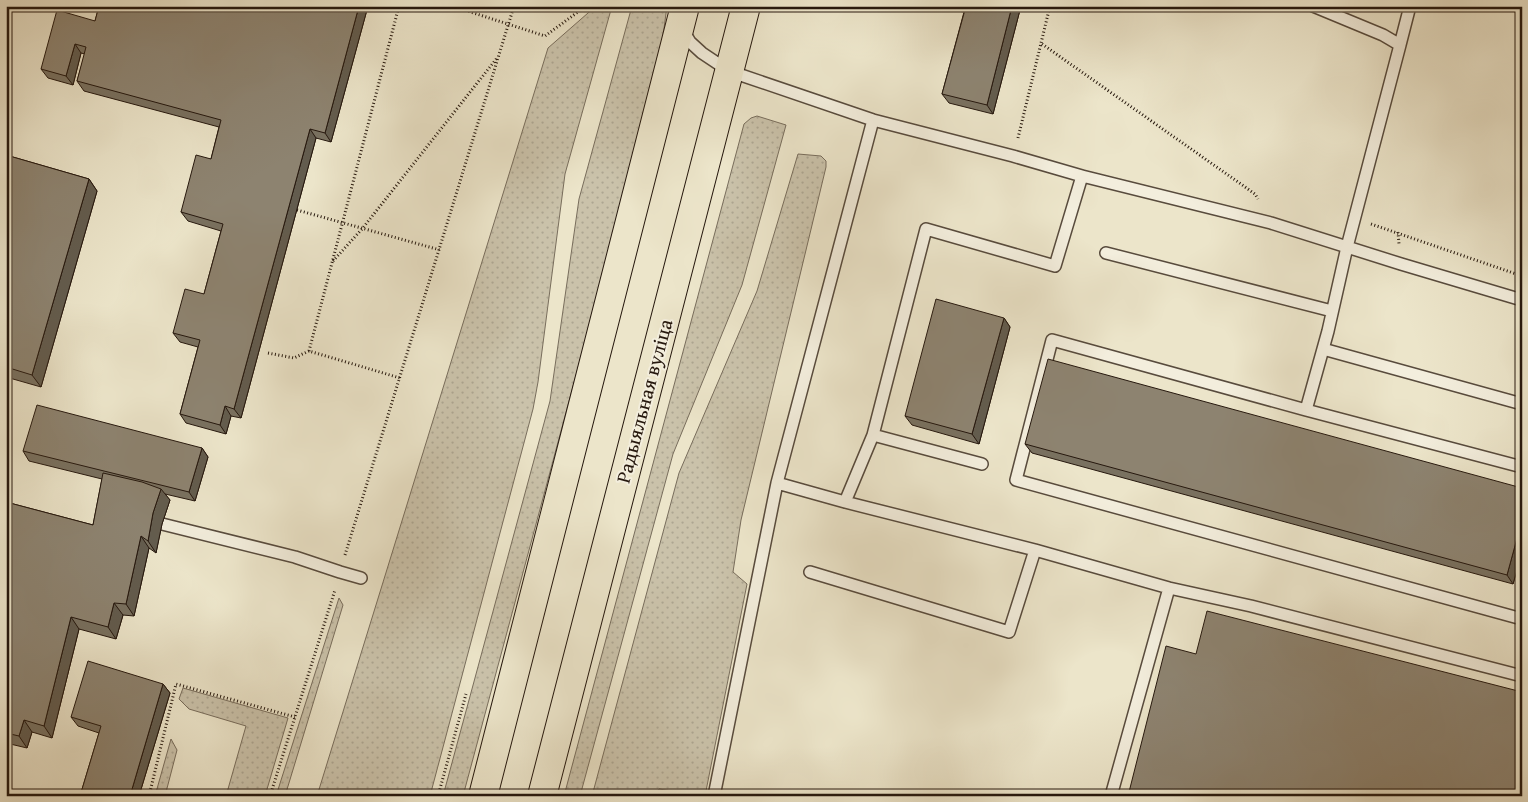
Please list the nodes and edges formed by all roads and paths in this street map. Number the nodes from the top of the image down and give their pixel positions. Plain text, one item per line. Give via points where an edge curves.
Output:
1 (399, 6) edge
2 (452, 6) edge
3 (514, 6) edge
4 (586, 6) edge
5 (746, 6) edge
6 (1050, 6) edge
7 (1313, 6) edge
8 (1410, 6) edge
9 (683, 16) edge
10 (508, 24) junction
11 (1042, 44) junction
12 (1400, 45) junction
13 (499, 56) junction
14 (729, 71) junction
15 (873, 120) junction
16 (1013, 156) junction
17 (1082, 176) junction
18 (297, 210) dead end
19 (1354, 218) junction
20 (342, 223) junction
21 (1271, 223) junction
22 (362, 229) junction
23 (1347, 246) junction
24 (440, 250) junction
25 (1106, 253) dead end
26 (332, 262) junction
27 (1522, 276) edge
28 (1522, 300) edge
29 (1332, 311) junction
30 (1323, 349) junction
31 (309, 351) junction
32 (268, 354) dead end
33 (400, 378) junction
34 (1522, 404) edge
35 (1306, 410) junction
36 (873, 435) junction
37 (982, 464) dead end
38 (1522, 467) edge
39 (777, 483) junction
40 (845, 502) junction
41 (162, 524) dead end
42 (1035, 550) junction
43 (340, 572) junction
44 (810, 572) dead end
45 (361, 578) dead end
46 (1169, 588) junction
47 (1522, 619) edge
48 (1522, 676) edge
49 (466, 694) dead end
50 (295, 717) junction
51 (149, 796) edge
52 (270, 796) edge
53 (438, 796) edge
54 (482, 796) edge
55 (542, 796) edge
56 (714, 796) edge
57 (1111, 796) edge

1 - 20 path
2 - 10 path
3 - 10 path
4 - 10 path via 545,36
5 - 14 main road, Радыяльная вуліца
6 - 11 path
7 - 12 lane
8 - 12 lane
9 - 14 lane via 690,42
9 - 54 main road
10 - 13 path
11 - 16 path
11 - 21 path via 1255,194
12 - 19 lane
13 - 22 path
13 - 24 path
14 - 15 lane
14 - 55 main road, Радыяльная вуліца
15 - 16 lane
15 - 39 lane
16 - 17 lane
17 - 21 lane
17 - 36 lane via 1055,266 926,229
18 - 20 path
19 - 23 lane
19 - 27 path
20 - 22 path
20 - 26 path
21 - 23 lane
22 - 24 path
22 - 26 path
23 - 28 lane
23 - 29 lane
24 - 33 path
25 - 29 lane
26 - 31 path
29 - 30 lane
30 - 34 lane
30 - 35 lane
31 - 32 path via 294,358
31 - 33 path
33 - 43 path
35 - 38 lane
35 - 47 lane via 1052,340 1016,480
36 - 37 lane
36 - 40 lane
39 - 40 lane
39 - 56 lane
40 - 42 lane
41 - 43 lane via 295,557
42 - 44 lane via 1008,632
42 - 46 lane
43 - 45 lane
43 - 50 path
46 - 48 lane
46 - 57 lane
49 - 53 path
50 - 51 path via 176,684
50 - 52 path

